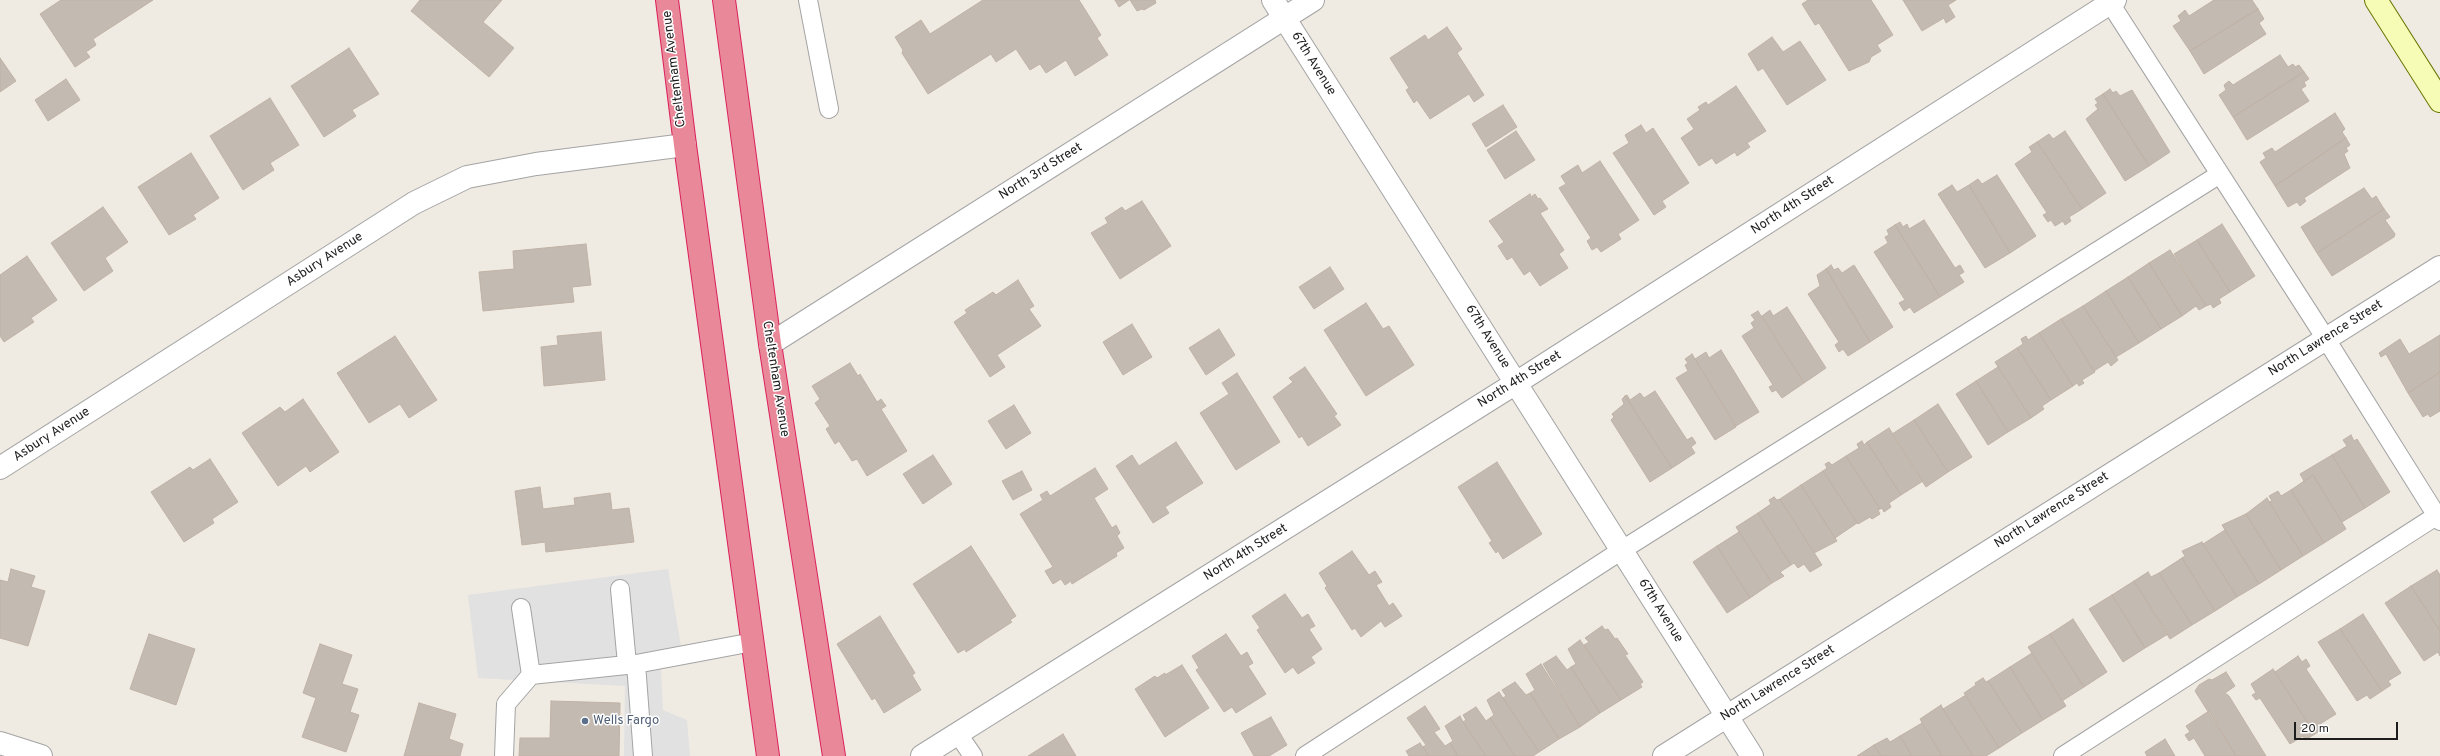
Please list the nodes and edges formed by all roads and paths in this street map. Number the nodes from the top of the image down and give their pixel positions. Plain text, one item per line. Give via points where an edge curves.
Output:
1 (667, 0) edge
2 (724, 0) edge
3 (808, 0) edge
4 (1273, 0) edge
5 (1313, 0) edge
6 (2376, 0) edge
7 (2112, 2) edge
8 (1284, 18) junction
9 (2440, 101) edge
10 (829, 109) dead end
11 (685, 145) junction
12 (2220, 174) junction
13 (2440, 267) edge
14 (2326, 339) junction
15 (770, 344) junction
16 (1516, 383) junction
17 (0, 468) edge
18 (2438, 519) edge
19 (1622, 550) junction
20 (620, 589) dead end
21 (521, 608) dead end
22 (753, 642) junction
23 (632, 664) junction
24 (530, 675) junction
25 (1726, 716) junction
26 (958, 734) junction
27 (0, 743) edge
28 (41, 756) edge
29 (504, 756) edge
30 (644, 756) edge
31 (768, 756) edge
32 (834, 756) edge
33 (922, 756) edge
34 (972, 756) edge
35 (1305, 756) edge
36 (1664, 756) edge
37 (1752, 756) edge
38 (2063, 756) edge

1 - 11 highway, Cheltenham Avenue
2 - 15 highway, Cheltenham Avenue
3 - 10 lane
4 - 8 street, 67th Avenue
5 - 8 street, North 3rd Street
6 - 9 street
7 - 12 lane
7 - 16 street, North 4th Street
8 - 15 street, North 3rd Street
8 - 16 street, 67th Avenue
11 - 17 street, Asbury Avenue via 536,164 467,177 414,203
11 - 22 highway, Cheltenham Avenue
12 - 14 lane
12 - 19 lane
13 - 14 street, North Lawrence Street
14 - 18 lane
14 - 25 street, North Lawrence Street
15 - 32 highway, Cheltenham Avenue
16 - 19 street, 67th Avenue
16 - 26 street, North 4th Street
18 - 38 lane
19 - 25 street, 67th Avenue
19 - 35 lane
20 - 23 lane
21 - 24 lane
22 - 23 lane
22 - 31 highway, Cheltenham Avenue
23 - 24 lane
23 - 30 lane
24 - 29 lane via 506,704
25 - 36 street, North Lawrence Street
25 - 37 street, 67th Avenue
26 - 33 street, North 4th Street
26 - 34 lane
27 - 28 street

